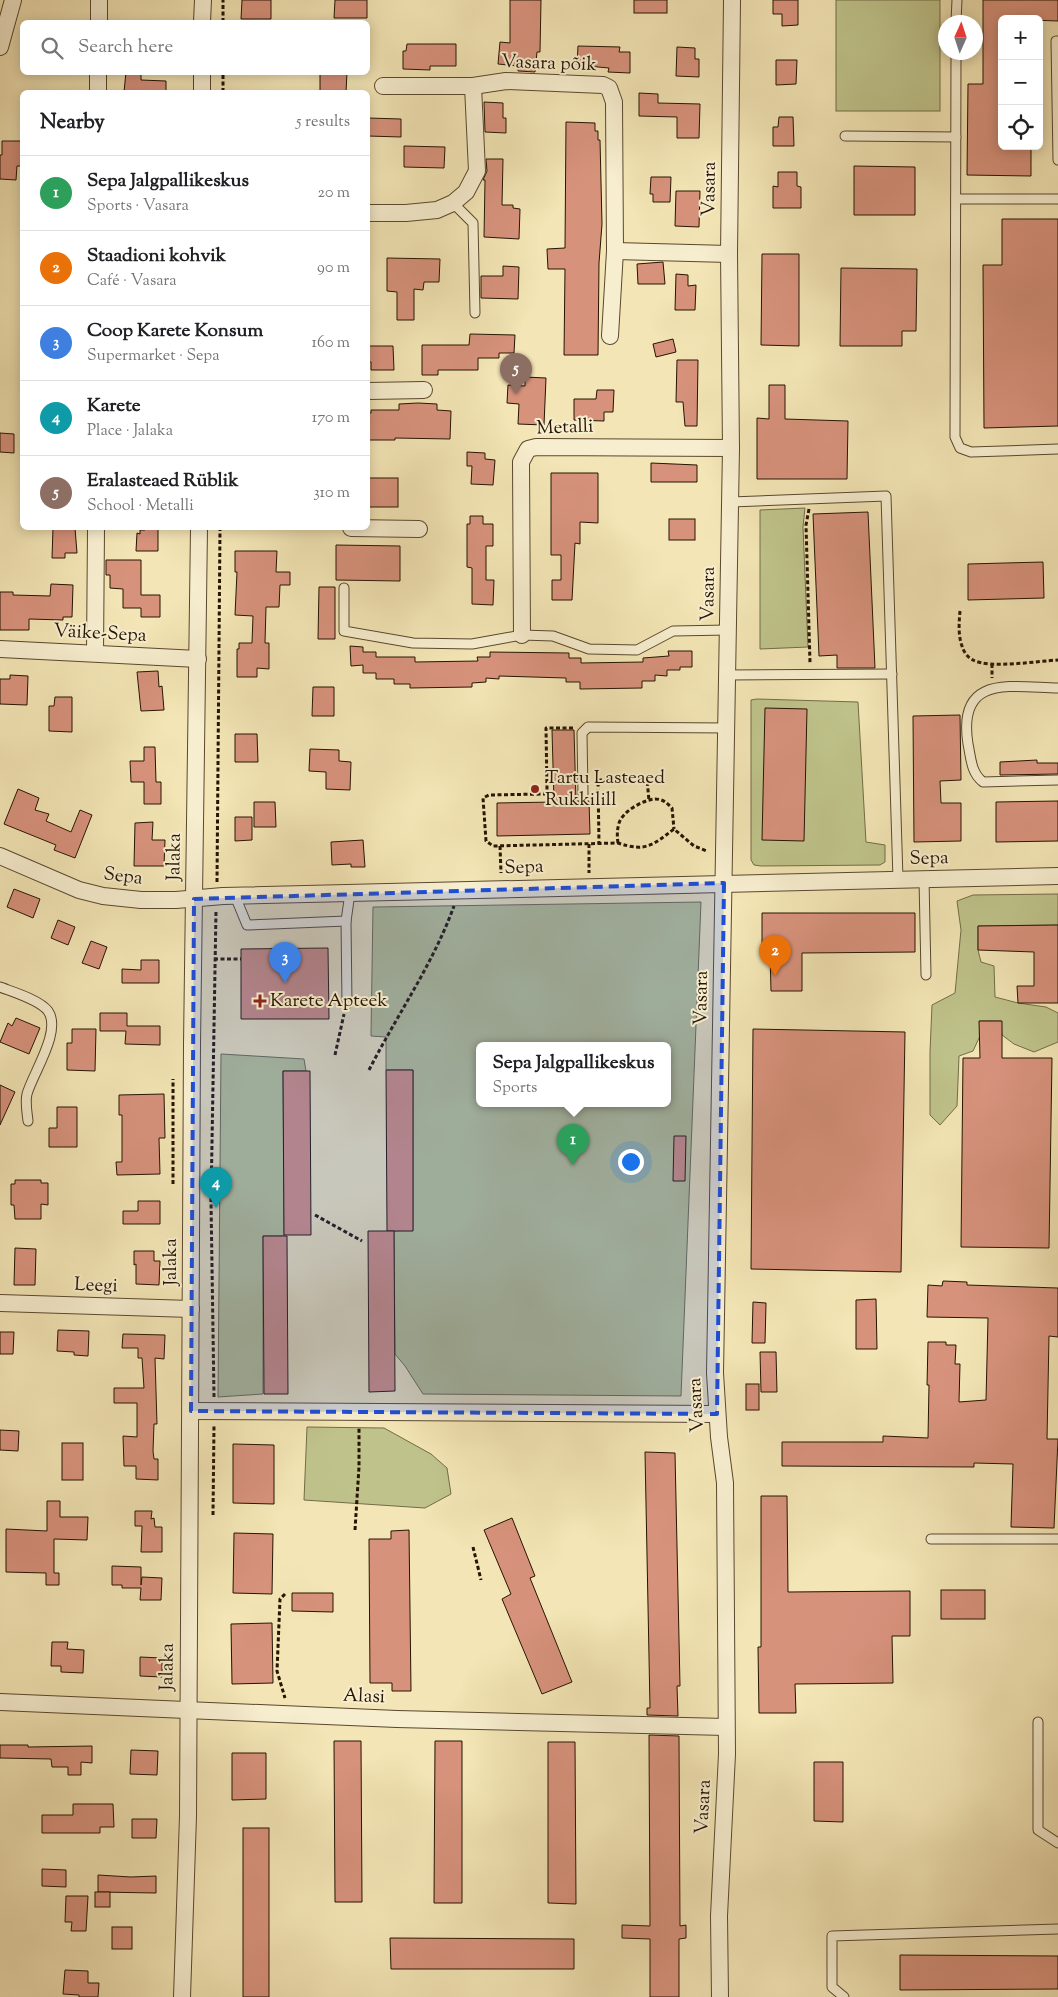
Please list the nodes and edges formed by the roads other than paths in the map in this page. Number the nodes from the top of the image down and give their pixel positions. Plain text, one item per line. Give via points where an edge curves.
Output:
1 (13, 0) edge
2 (99, 0) edge
3 (202, 0) edge
4 (732, 0) edge
5 (957, 0) edge
6 (956, 15) edge
7 (99, 20) edge
8 (202, 20) edge
9 (1058, 42) edge
10 (0, 47) edge
11 (956, 60) edge
12 (98, 75) edge
13 (202, 75) edge
14 (384, 86) dead end
15 (473, 86) junction
16 (98, 90) edge
17 (202, 90) edge
18 (845, 136) dead end
19 (956, 137) junction
20 (1058, 160) edge
21 (956, 199) junction
22 (1058, 199) edge
23 (453, 203) junction
24 (370, 213) edge
25 (615, 251) junction
26 (729, 254) junction
27 (475, 313) dead end
28 (610, 336) dead end
29 (424, 390) dead end
30 (370, 391) edge
31 (732, 448) junction
32 (1058, 449) edge
33 (730, 502) junction
34 (370, 528) edge
35 (419, 529) dead end
36 (96, 530) edge
37 (199, 530) edge
38 (344, 588) dead end
39 (728, 630) junction
40 (522, 635) junction
41 (0, 649) edge
42 (96, 653) junction
43 (198, 659) junction
44 (728, 674) junction
45 (892, 674) junction
46 (1058, 688) edge
47 (727, 728) junction
48 (1058, 780) edge
49 (584, 794) dead end
50 (0, 856) edge
51 (1058, 876) edge
52 (924, 879) junction
53 (898, 880) junction
54 (724, 883) junction
55 (350, 893) junction
56 (235, 896) junction
57 (194, 899) junction
58 (346, 921) junction
59 (926, 975) dead end
60 (0, 987) edge
61 (347, 1004) road end
62 (28, 1121) dead end
63 (0, 1303) edge
64 (191, 1309) junction
65 (191, 1411) junction
66 (717, 1414) junction
67 (931, 1539) dead end
68 (1058, 1539) edge
69 (0, 1702) edge
70 (188, 1710) junction
71 (1038, 1722) dead end
72 (726, 1727) junction
73 (1058, 1843) edge
74 (1058, 1929) edge
75 (182, 1997) edge
76 (720, 1997) edge
77 (844, 1997) edge

1 - 10 street
2 - 7 street
3 - 8 street
4 - 26 street, Vasara
5 - 6 lane
9 - 20 lane
11 - 19 lane
12 - 16 street
13 - 17 street
14 - 15 street, Vasara põik
15 - 23 street via 477,171 466,192
15 - 25 street, Vasara põik via 506,81 594,84 609,88 614,102
18 - 19 lane
19 - 21 lane
21 - 22 lane
21 - 32 lane via 955,437 960,448 972,452
23 - 24 street via 437,210
23 - 27 lane via 473,223
25 - 26 street
25 - 28 street, Vasara põik
26 - 31 street, Vasara
29 - 30 street
31 - 33 street, Vasara
31 - 40 street, Metalli via 528,449 521,462
33 - 39 street, Vasara
33 - 45 lane via 886,496
34 - 35 street
36 - 42 street
37 - 43 street, Jalaka
38 - 40 lane via 344,631 413,643 472,644
39 - 40 lane via 673,631 637,650 588,650 553,636
39 - 44 street, Vasara
41 - 42 street, Väike-Sepa
42 - 43 street, Väike-Sepa
43 - 57 street, Jalaka
44 - 45 lane
44 - 47 street, Vasara
45 - 53 lane
46 - 48 lane via 997,687 982,692 973,700 967,715 967,735 978,779 983,782
47 - 49 lane via 588,727 582,733
47 - 54 street, Vasara
50 - 57 street, Sepa via 79,890 103,896 141,900
51 - 52 street, Sepa
52 - 53 street, Sepa
52 - 59 lane
53 - 54 street, Sepa
54 - 55 street, Sepa
54 - 66 street, Vasara
55 - 56 street, Sepa
55 - 58 lane
56 - 57 street, Sepa
56 - 58 lane via 247,925
57 - 64 street, Jalaka
58 - 61 lane
60 - 62 lane via 40,1004 50,1016 51,1033 26,1096
63 - 64 street, Leegi
64 - 65 street, Jalaka
65 - 66 street
65 - 70 street, Jalaka
66 - 72 street, Vasara via 725,1483
67 - 68 lane
69 - 70 street, Alasi
70 - 72 street, Alasi
70 - 75 street, Jalaka
71 - 73 lane via 1038,1830
72 - 76 street, Vasara via 719,1916
74 - 77 lane via 832,1936 832,1987

